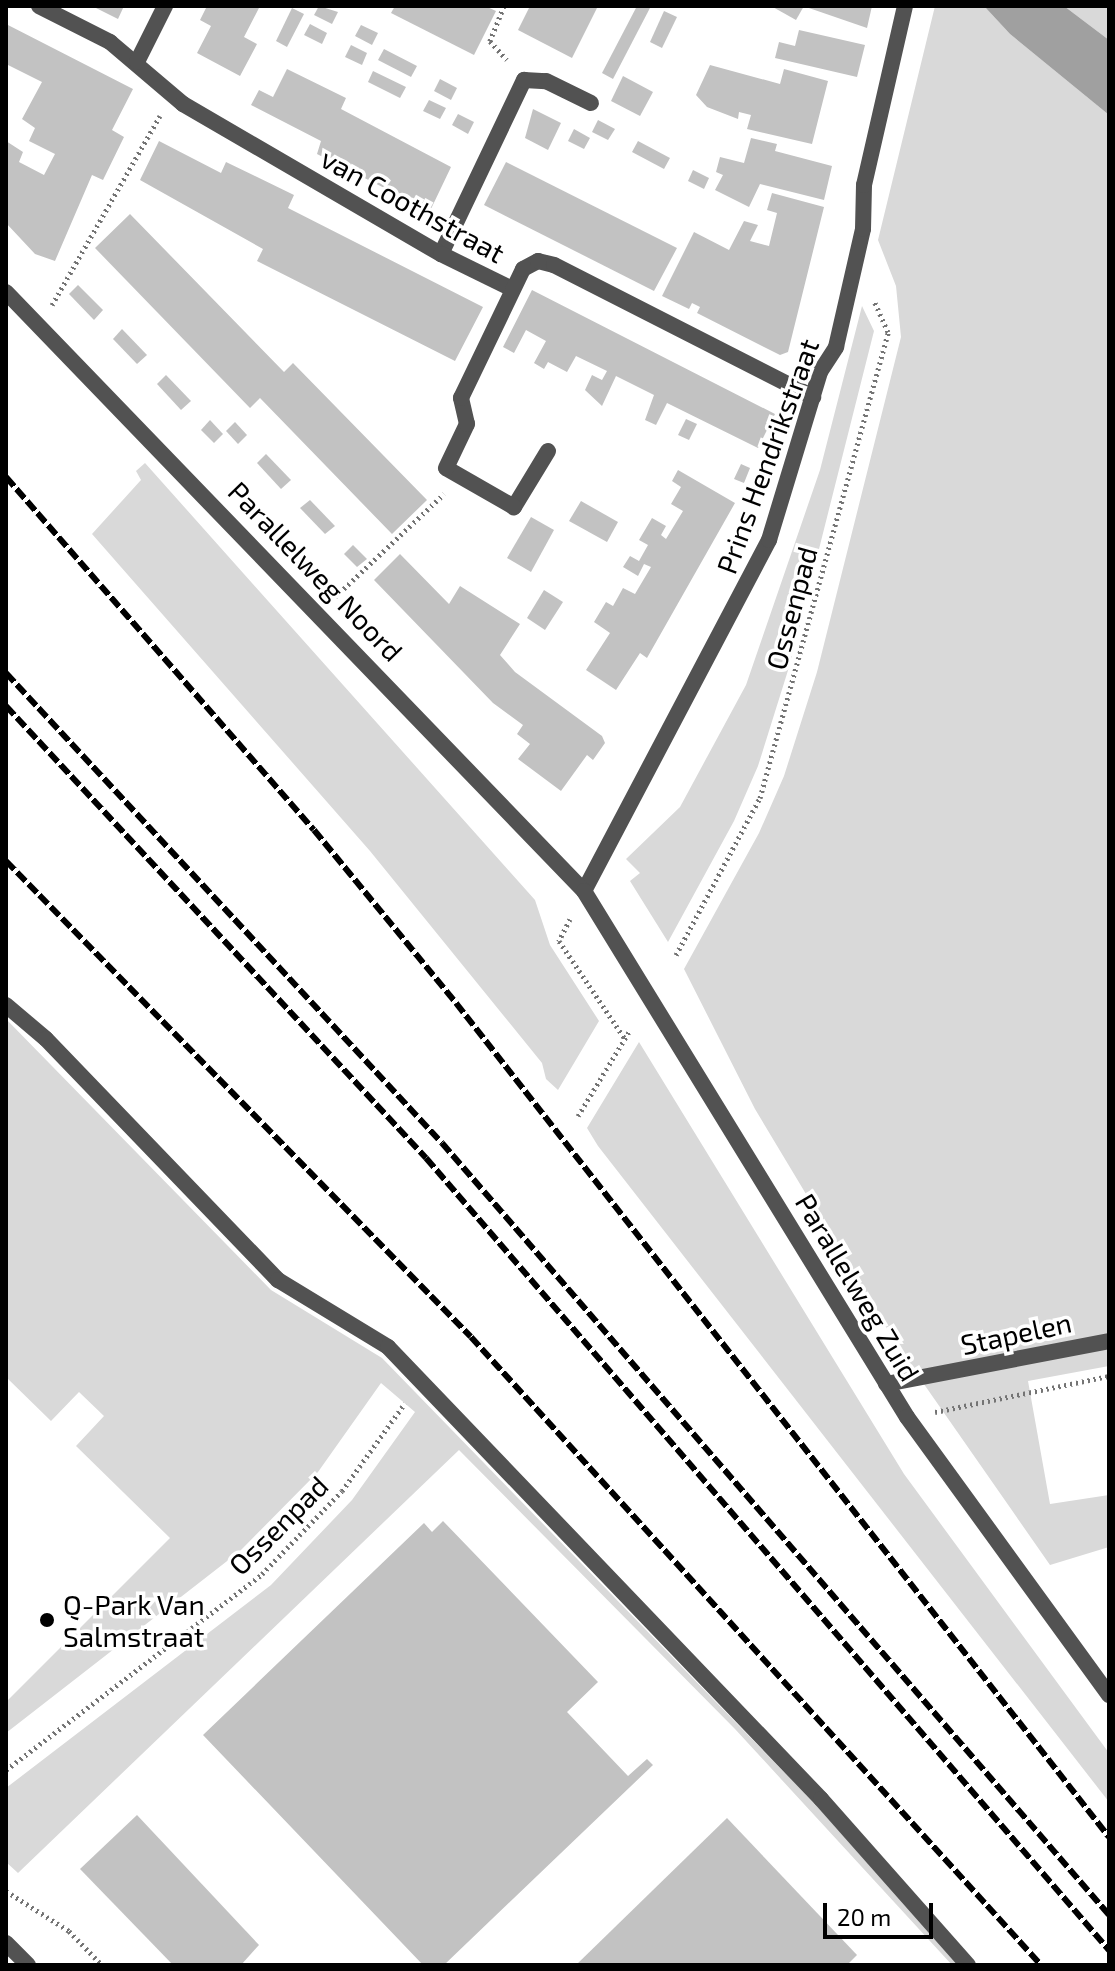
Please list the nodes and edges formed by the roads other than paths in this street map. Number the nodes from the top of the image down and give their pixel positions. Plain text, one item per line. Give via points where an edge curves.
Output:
1 (39, 6) edge
2 (165, 6) edge
3 (905, 6) edge
4 (137, 62) junction
5 (591, 103) dead end
6 (441, 254) junction
7 (512, 289) junction
8 (6, 292) edge
9 (813, 397) junction
10 (548, 451) dead end
11 (584, 891) junction
12 (6, 1005) edge
13 (1109, 1341) edge
14 (886, 1384) junction
15 (1109, 1695) edge
16 (6, 1943) edge
17 (28, 1965) edge
18 (968, 1965) edge

1 - 4 street, van Coothstraat
2 - 4 street
3 - 9 street, Prins Hendrikstraat via 864,185 857,261 836,347
4 - 6 street, van Coothstraat via 173,94
5 - 6 street via 546,81 524,80
6 - 7 street, van Coothstraat
7 - 9 street, van Coothstraat via 523,269 538,261 554,265
7 - 10 street via 461,398 467,424 446,468 514,507
8 - 11 street, Parallelweg Noord
9 - 11 street, Prins Hendrikstraat via 763,552
11 - 14 street, Parallelweg Zuid
12 - 18 street via 46,1039 278,1280 388,1347 821,1799
13 - 14 street, Stapelen
14 - 15 street, Parallelweg Zuid
16 - 17 street

